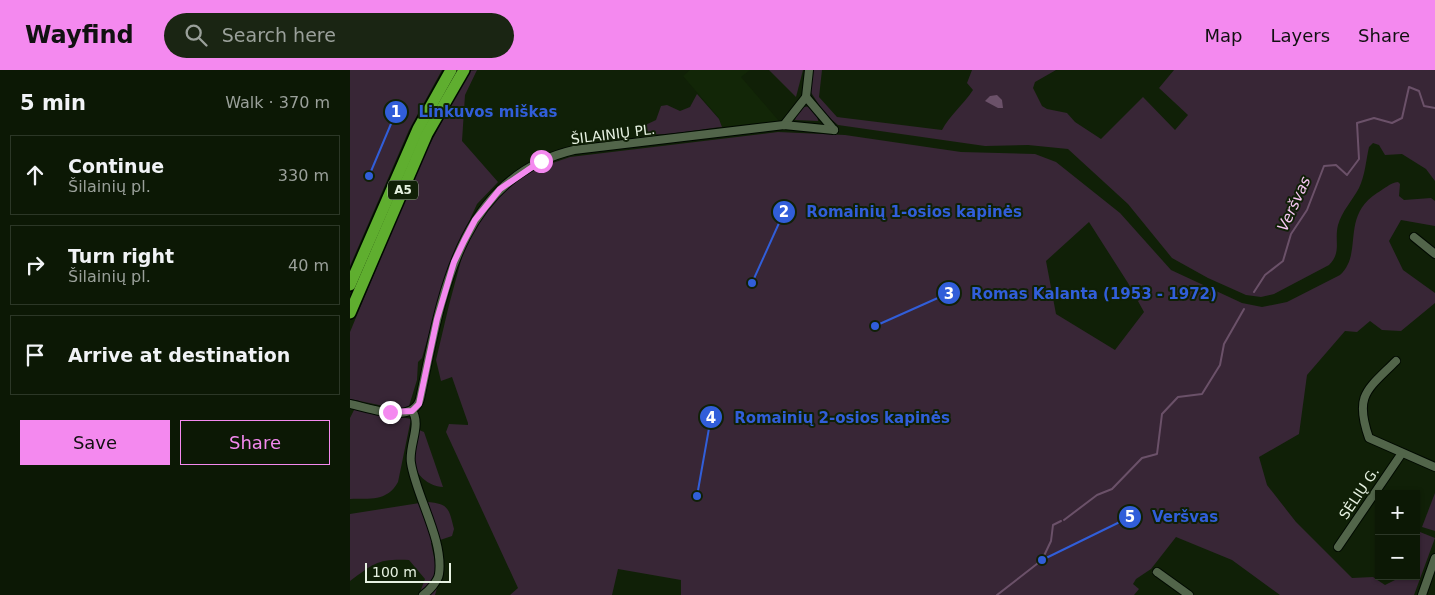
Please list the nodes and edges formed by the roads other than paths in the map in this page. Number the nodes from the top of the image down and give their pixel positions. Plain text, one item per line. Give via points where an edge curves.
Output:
1 (451, 70) edge
2 (464, 70) edge
3 (809, 70) edge
4 (806, 97) junction
5 (784, 125) junction
6 (1414, 238) dead end
7 (1435, 254) edge
8 (350, 286) edge
9 (350, 313) edge
10 (1396, 361) dead end
11 (350, 404) edge
12 (412, 411) junction
13 (1402, 453) junction
14 (1435, 467) edge
15 (1338, 547) dead end
16 (1435, 558) edge
17 (1157, 572) dead end
18 (423, 595) edge
19 (1189, 595) edge
20 (1422, 595) edge

1 - 8 highway, A5 via 418,129
2 - 9 highway, A5 via 427,134
3 - 4 street
4 - 5 street
4 - 5 street, ŠILAINIŲ PL. via 834,130
5 - 12 street, ŠILAINIŲ PL. via 566,152 533,165 500,189 475,220 454,262 437,319 419,404
6 - 7 street
10 - 13 street via 1364,395 1362,407 1369,438
11 - 12 street via 398,413
12 - 18 street via 415,424 410,461 429,519 439,565 438,576
13 - 14 street
13 - 15 street, SĖLIŲ G.
16 - 20 street
17 - 19 street

